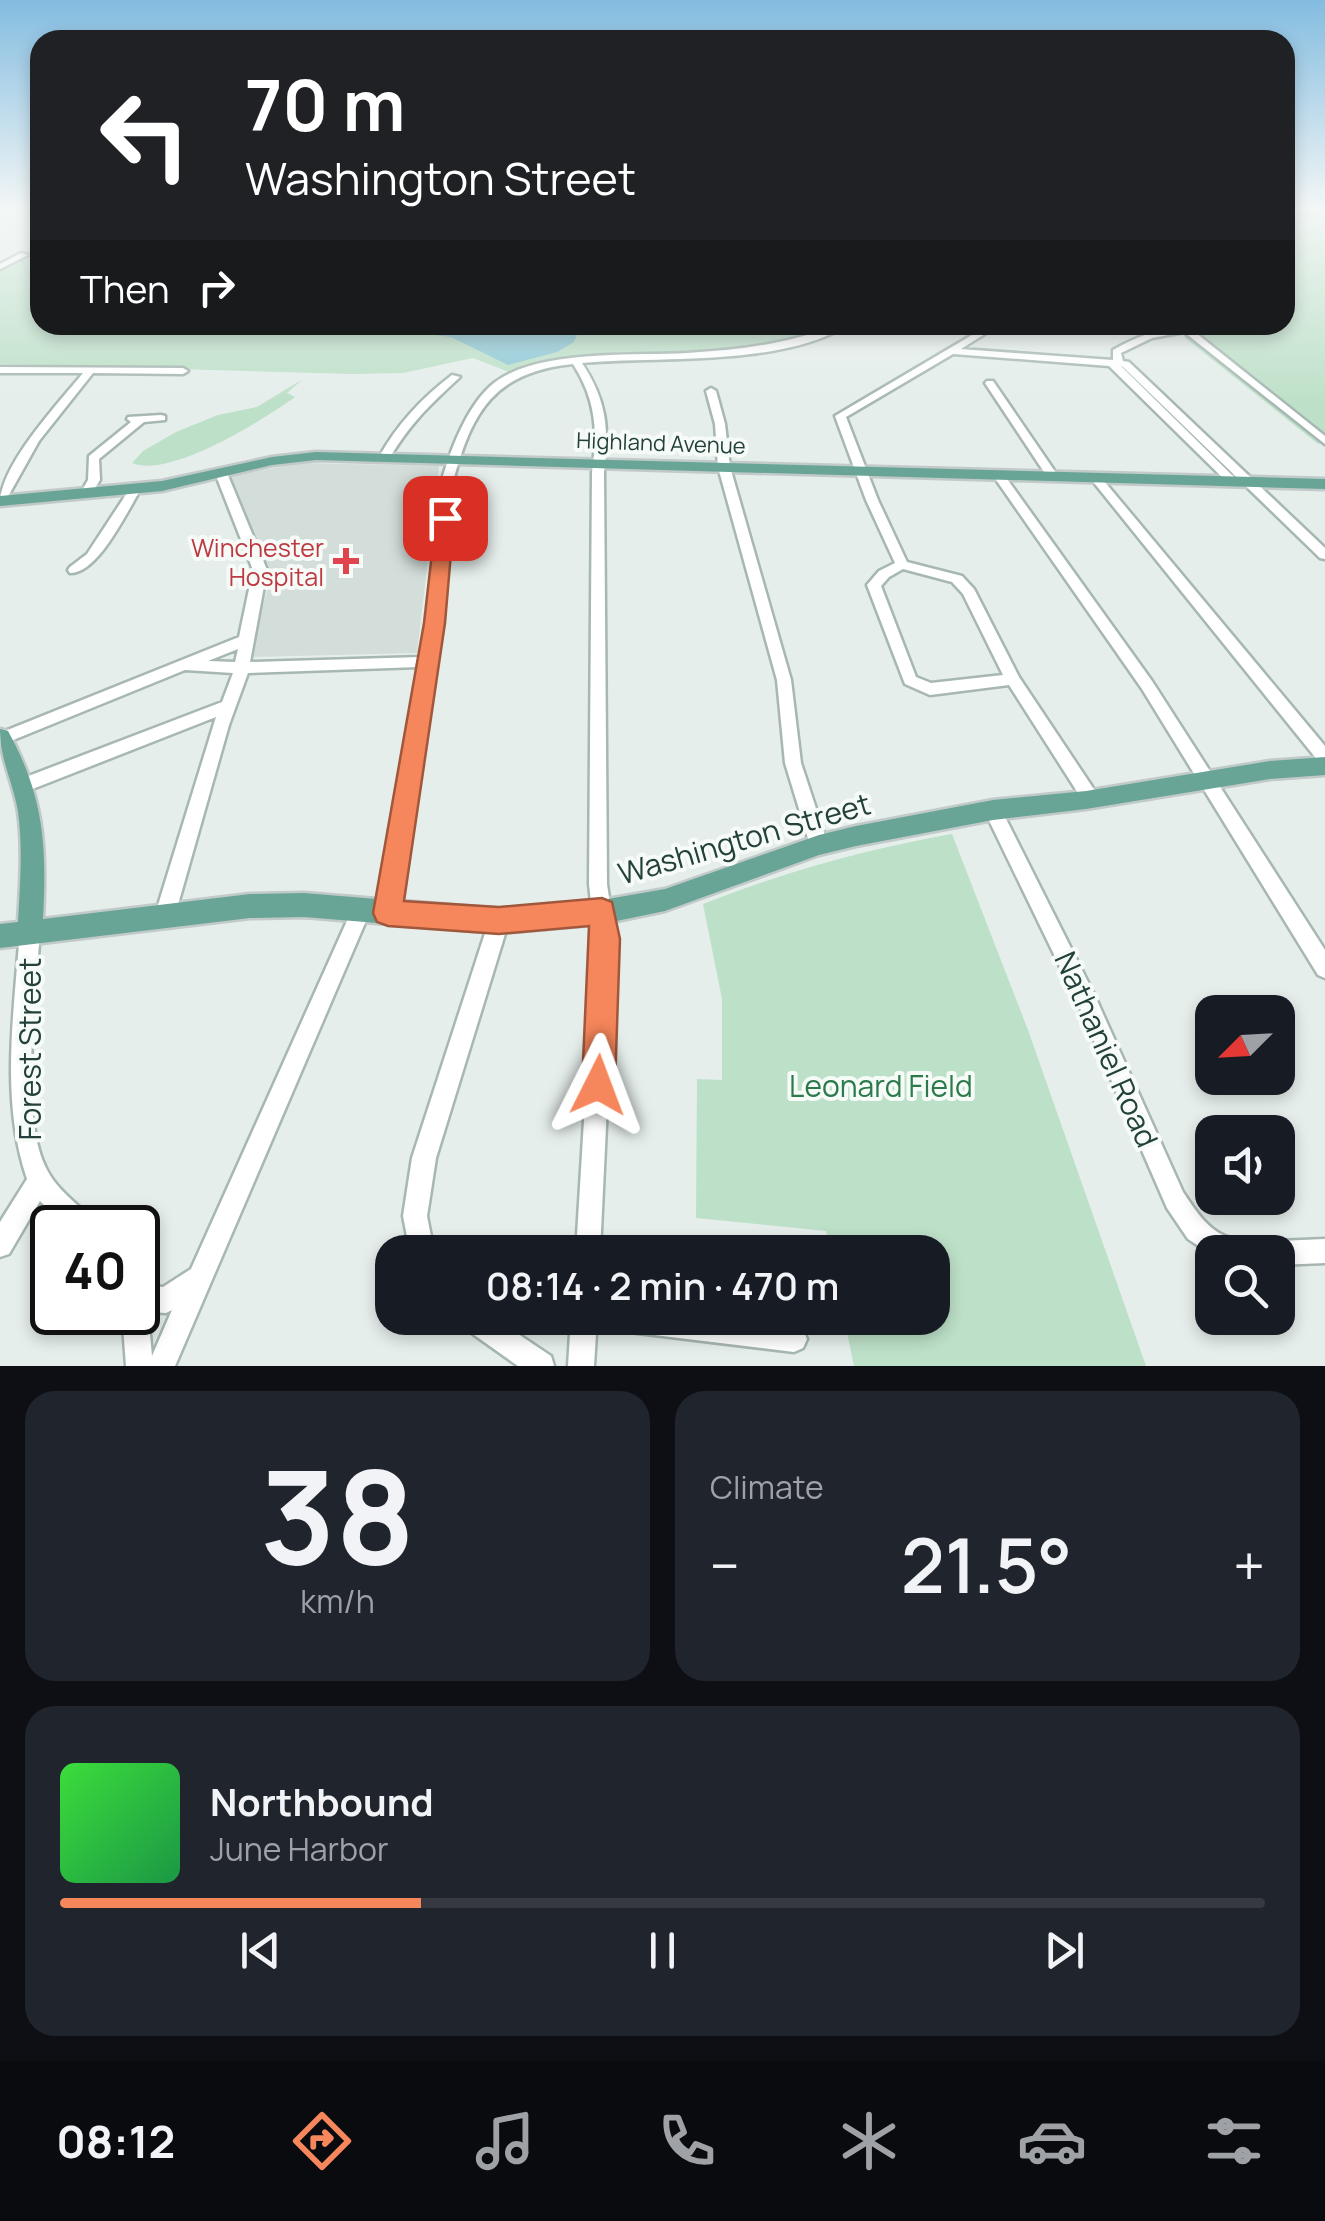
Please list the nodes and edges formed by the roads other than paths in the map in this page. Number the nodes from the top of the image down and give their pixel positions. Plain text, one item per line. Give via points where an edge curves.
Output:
1 (807, 335) edge
2 (978, 335) edge
3 (1151, 335) edge
4 (1193, 335) edge
5 (953, 351) junction
6 (576, 362) junction
7 (1119, 364) junction
8 (0, 370) edge
9 (91, 370) junction
10 (183, 371) dead end
11 (455, 377) dead end
12 (990, 383) dead end
13 (711, 391) dead end
14 (161, 418) dead end
15 (1325, 441) edge
16 (385, 457) junction
17 (452, 460) junction
18 (599, 463) junction
19 (724, 467) junction
20 (861, 471) junction
21 (220, 474) junction
22 (998, 474) junction
23 (1052, 476) junction
24 (1094, 477) junction
25 (1240, 481) junction
26 (1325, 484) edge
27 (135, 489) junction
28 (86, 494) junction
29 (0, 501) edge
30 (1325, 556) edge
31 (902, 565) junction
32 (74, 570) dead end
33 (246, 640) junction
34 (427, 662) junction
35 (184, 665) junction
36 (242, 668) junction
37 (1014, 679) junction
38 (228, 706) junction
39 (1, 738) edge
40 (1325, 757) edge
41 (1325, 766) edge
42 (1208, 780) junction
43 (24, 785) junction
44 (1090, 799) junction
45 (993, 810) junction
46 (819, 845) junction
47 (374, 911) junction
48 (602, 912) junction
49 (165, 915) junction
50 (499, 921) junction
51 (30, 931) junction
52 (0, 936) edge
53 (1325, 968) edge
54 (39, 1181) junction
55 (62, 1205) edge
56 (419, 1235) edge
57 (589, 1235) edge
58 (1200, 1235) edge
59 (0, 1246) edge
60 (1295, 1252) edge
61 (1325, 1252) edge
62 (202, 1272) junction
63 (160, 1300) edge
64 (137, 1335) edge
65 (497, 1335) edge
66 (583, 1335) edge
67 (761, 1335) edge
68 (794, 1339) dead end
69 (139, 1366) edge
70 (161, 1366) edge
71 (542, 1366) edge
72 (581, 1366) edge

1 - 6 street via 748,351
2 - 5 street
3 - 7 street via 1116,352
4 - 15 street
5 - 7 street
5 - 20 street via 840,416
6 - 17 street via 494,388
6 - 18 street via 599,400
7 - 25 street via 1113,364
8 - 9 street
9 - 10 street
9 - 29 street via 34,440
11 - 16 street via 414,412
12 - 23 street
13 - 19 street
14 - 28 street via 135,419 93,458 94,480
16 - 17 main road, Highland Avenue
16 - 21 main road, Highland Avenue via 296,458
17 - 18 main road, Highland Avenue
17 - 34 street
18 - 19 main road, Highland Avenue
18 - 48 street
19 - 20 main road, Highland Avenue
19 - 46 street via 784,680 793,763
20 - 22 main road, Highland Avenue
20 - 31 street
21 - 27 main road, Highland Avenue
21 - 33 street via 260,570
22 - 23 main road, Highland Avenue
22 - 42 street
23 - 24 main road, Highland Avenue
24 - 25 main road, Highland Avenue
24 - 40 street
25 - 26 main road, Highland Avenue
25 - 30 street
27 - 28 main road, Highland Avenue
27 - 32 street via 92,557
28 - 29 main road, Highland Avenue
31 - 37 street via 957,579 970,592
31 - 37 street via 874,585 910,680 930,689
33 - 35 street
33 - 36 street
34 - 36 street
34 - 47 street
35 - 36 street
35 - 39 street
36 - 38 street
37 - 44 street
38 - 43 street
38 - 49 street
39 - 43 main road, Forest Street
41 - 42 main road, Washington Street
42 - 44 main road, Washington Street
42 - 53 street
43 - 51 main road, Forest Street via 34,860
44 - 45 main road, Washington Street
45 - 46 main road, Washington Street
45 - 58 street, Nathaniel Road via 1175,1200
46 - 48 main road, Washington Street via 665,900
47 - 49 main road, Washington Street via 250,906
47 - 50 main road, Washington Street
47 - 62 street
48 - 50 main road, Washington Street
48 - 57 street
49 - 51 main road, Washington Street
50 - 56 street via 424,1158
51 - 52 main road, Washington Street
51 - 54 street, Forest Street via 23,1113
54 - 55 street, Forest Street
54 - 59 street
60 - 61 street
62 - 63 street
62 - 70 street
64 - 69 street
65 - 71 street
66 - 72 street
67 - 68 street

